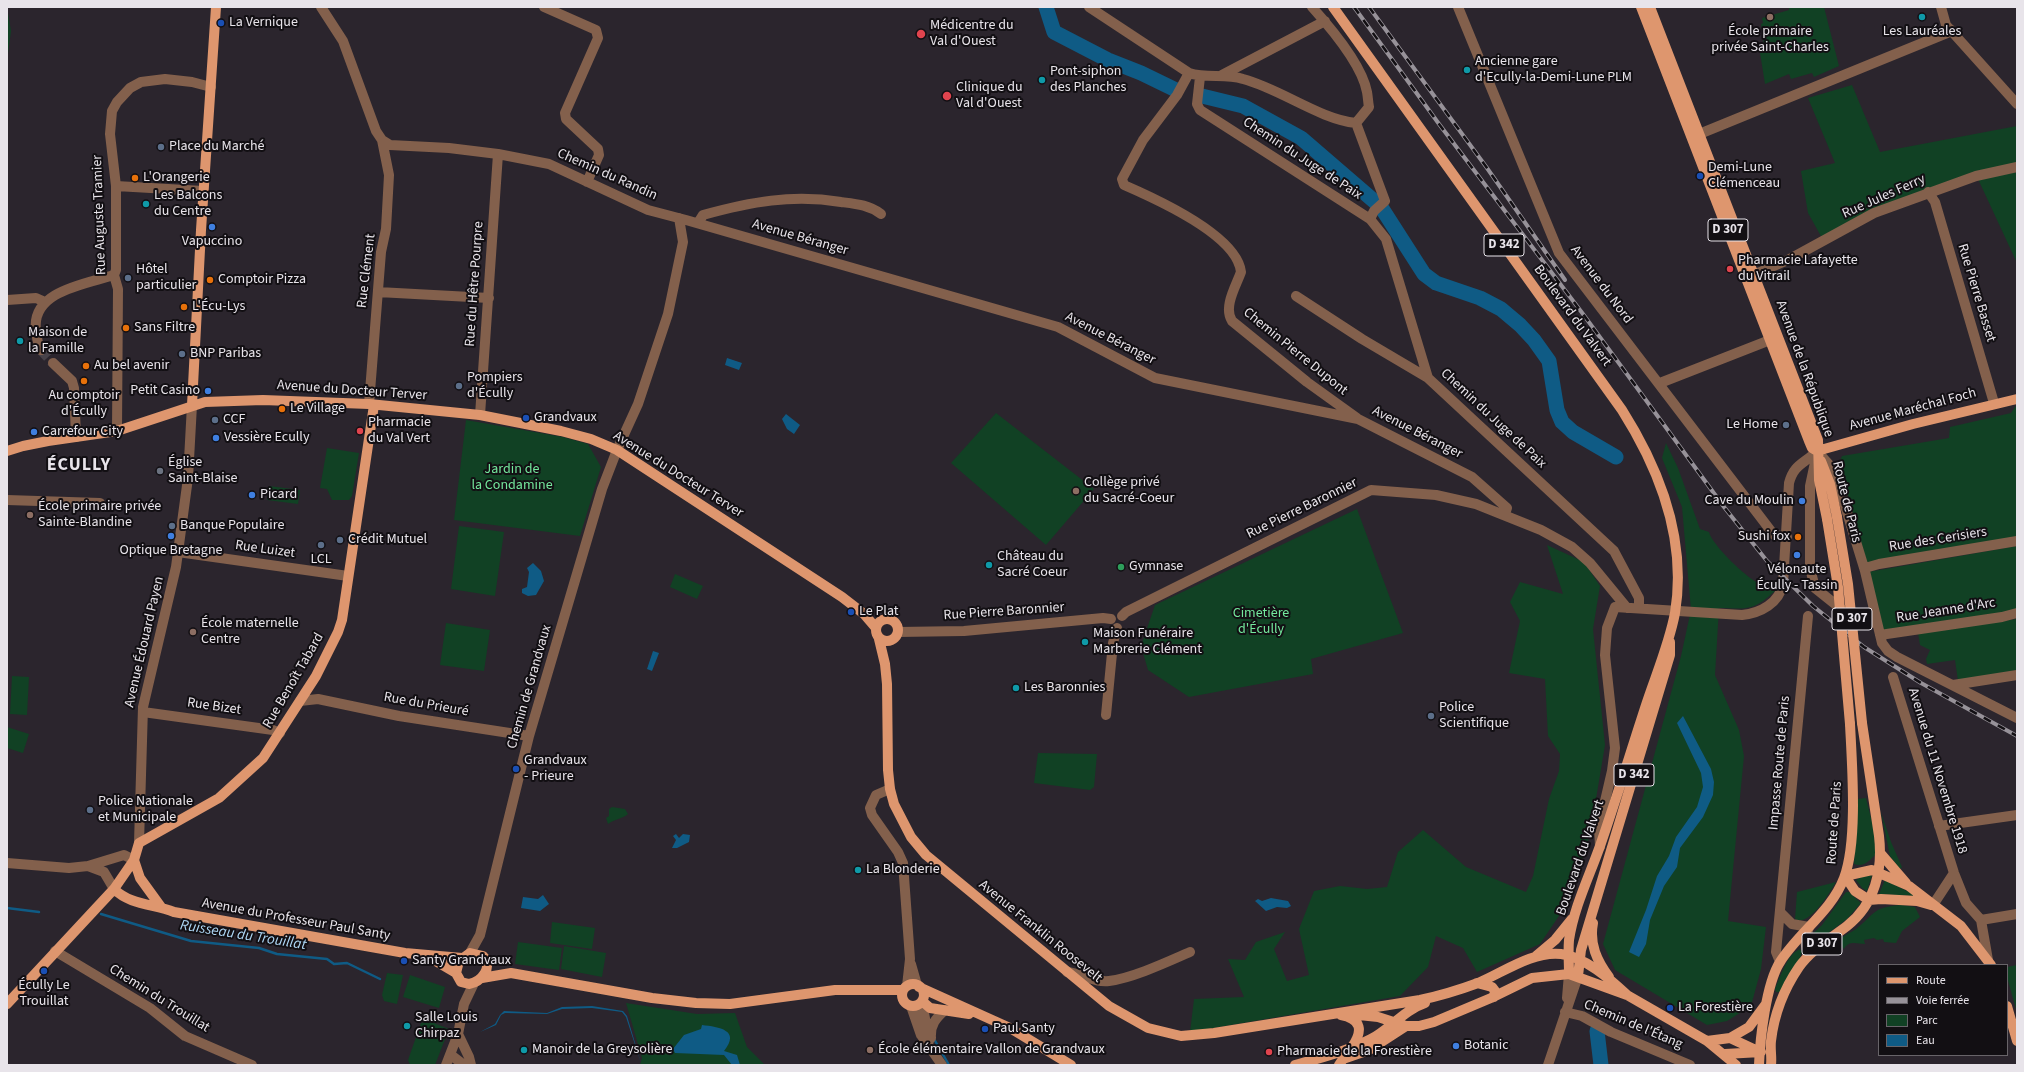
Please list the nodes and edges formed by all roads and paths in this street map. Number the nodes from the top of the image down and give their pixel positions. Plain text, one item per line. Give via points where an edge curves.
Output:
1 (216, 7) edge
2 (320, 7) edge
3 (544, 7) edge
4 (1088, 7) edge
5 (1312, 7) edge
6 (1334, 7) edge
7 (1458, 7) edge
8 (1641, 7) edge
9 (1650, 7) edge
10 (1941, 7) edge
11 (1325, 21) junction
12 (1950, 29) junction
13 (1222, 75) junction
14 (1188, 76) junction
15 (1199, 80) junction
16 (211, 87) junction
17 (2017, 104) edge
18 (1356, 123) junction
19 (1695, 135) junction
20 (382, 140) junction
21 (498, 154) junction
22 (2017, 167) edge
23 (587, 182) junction
24 (116, 186) junction
25 (203, 190) junction
26 (1928, 192) junction
27 (882, 214) dead end
28 (1372, 215) junction
29 (679, 218) junction
30 (698, 223) junction
31 (114, 275) junction
32 (1750, 276) junction
33 (378, 292) junction
34 (1296, 296) dead end
35 (489, 298) junction
36 (7, 300) edge
37 (46, 301) junction
38 (1766, 341) junction
39 (41, 350) tunnel mouth
40 (53, 362) tunnel mouth
41 (1428, 378) junction
42 (1660, 383) junction
43 (2017, 398) edge
44 (1994, 403) junction
45 (192, 405) junction
46 (372, 405) junction
47 (480, 415) junction
48 (1358, 419) junction
49 (118, 431) junction
50 (76, 437) junction
51 (617, 450) junction
52 (7, 451) edge
53 (1817, 451) junction
54 (7, 500) edge
55 (100, 503) dead end
56 (1505, 514) junction
57 (1832, 518) junction
58 (1787, 537) junction
59 (2017, 541) edge
60 (178, 552) junction
61 (1864, 568) junction
62 (348, 576) junction
63 (1605, 581) junction
64 (1615, 607) junction
65 (1627, 608) junction
66 (1639, 608) junction
67 (1675, 612) junction
68 (2017, 613) edge
69 (864, 614) junction
70 (1122, 616) junction
71 (1808, 616) dead end
72 (1111, 619) junction
73 (883, 620) junction
74 (1877, 622) junction
75 (876, 628) junction
76 (1117, 628) junction
77 (1670, 634) junction
78 (1880, 635) junction
79 (895, 636) junction
80 (879, 639) junction
81 (885, 664) junction
82 (2017, 675) edge
83 (1893, 677) dead end
84 (1953, 685) junction
85 (307, 690) junction
86 (318, 699) junction
87 (300, 701) junction
88 (142, 712) junction
89 (1106, 715) dead end
90 (2017, 718) edge
91 (280, 733) junction
92 (530, 736) junction
93 (1612, 771) junction
94 (890, 789) junction
95 (1619, 790) junction
96 (1624, 808) junction
97 (2017, 815) edge
98 (1940, 826) junction
99 (139, 843) junction
100 (1600, 847) junction
101 (1881, 854) junction
102 (134, 860) junction
103 (7, 863) edge
104 (88, 866) junction
105 (1879, 873) junction
106 (1954, 873) junction
107 (1845, 876) junction
108 (1602, 883) junction
109 (1909, 886) junction
110 (114, 889) junction
111 (1869, 900) junction
112 (1933, 905) junction
113 (161, 907) junction
114 (1780, 912) junction
115 (2017, 914) edge
116 (1574, 917) junction
117 (1981, 920) junction
118 (1810, 927) junction
119 (479, 937) junction
120 (55, 951) junction
121 (1190, 952) dead end
122 (426, 956) junction
123 (466, 956) junction
124 (1569, 956) junction
125 (1808, 956) junction
126 (1534, 957) junction
127 (485, 959) junction
128 (1579, 960) junction
129 (1780, 962) junction
130 (1989, 962) edge
131 (1067, 972) junction
132 (456, 973) junction
133 (511, 973) junction
134 (1573, 975) junction
135 (478, 981) junction
136 (461, 982) junction
137 (1477, 983) junction
138 (1616, 984) junction
139 (909, 989) junction
140 (1627, 995) junction
141 (1494, 997) junction
142 (1428, 1002) junction
143 (7, 1004) edge
144 (464, 1004) junction
145 (918, 1004) junction
146 (1766, 1004) junction
147 (945, 1010) junction
148 (2008, 1010) edge
149 (1566, 1012) junction
150 (1339, 1014) junction
151 (980, 1016) junction
152 (1434, 1022) junction
153 (1394, 1023) junction
154 (1406, 1026) junction
155 (458, 1034) junction
156 (1730, 1038) junction
157 (1707, 1041) junction
158 (1771, 1041) junction
159 (2017, 1041) edge
160 (1352, 1047) junction
161 (1760, 1052) junction
162 (934, 1053) junction
163 (1334, 1053) junction
164 (1725, 1054) junction
165 (451, 1055) junction
166 (1341, 1062) edge
167 (252, 1065) edge
168 (446, 1065) edge
169 (464, 1065) edge
170 (471, 1065) edge
171 (942, 1065) edge
172 (1071, 1065) edge
173 (1295, 1065) edge
174 (1548, 1065) edge
175 (1690, 1065) edge
176 (1736, 1065) edge
177 (1759, 1065) edge
178 (1766, 1065) edge
179 (1770, 1065) edge

1 - 16 main road
2 - 20 street via 343,41 376,131
3 - 23 street via 596,30 598,38 565,113 566,119 598,148 600,155
4 - 14 street
5 - 11 street
6 - 67 main road, Boulevard du Valvert / D 342 via 1590,363 1640,440 1664,492 1672,525 1677,555
7 - 42 street, Avenue du Nord via 1559,253
8 - 19 main road, Avenue de la République / D 307
9 - 19 main road, Avenue de la République / D 307
10 - 12 street via 1946,25
11 - 13 street
11 - 18 street via 1353,59 1367,90 1369,107
12 - 17 street
12 - 19 street via 1947,33
13 - 15 street
13 - 18 street via 1258,83 1342,122
14 - 15 street
14 - 48 street, Chemin Pierre Dupont via 1143,140 1122,179 1124,185 1199,223 1224,244 1240,266 1241,272 1228,308 1228,315 1307,382
15 - 28 street, Chemin du Juge de Paix via 1197,104 1200,110
16 - 24 street, Rue Auguste Tramier via 192,82 165,80 141,82 130,88 112,111
16 - 25 main road
18 - 28 street via 1385,201
19 - 32 main road, Avenue de la République / D 307
20 - 21 street, Chemin du Randin via 398,146 449,148
20 - 33 street, Rue Clément via 389,175 386,229 381,252
21 - 23 street, Chemin du Randin via 549,164
21 - 35 street, Rue du Hêtre Pourpre
22 - 26 street, Rue Jules Ferry via 1976,176
23 - 29 street, Chemin du Randin via 648,210
24 - 25 street
24 - 31 street, Rue Auguste Tramier
25 - 45 main road
26 - 32 street, Rue Jules Ferry via 1874,213 1788,260
26 - 44 street, Rue Pierre Basset via 1935,202
27 - 30 street via 870,206 789,198 757,201 703,215
28 - 41 street, Chemin du Juge de Paix via 1386,239
29 - 30 street, Avenue Béranger
29 - 51 street via 683,242 668,314 638,404
30 - 48 street, Avenue Béranger via 1058,326 1155,378
31 - 37 street via 65,291
31 - 49 street, Rue Auguste Tramier via 118,289
32 - 38 main road, Avenue de la République / D 307
32 - 53 main road, Avenue de la République / D 307 via 1818,440
33 - 35 street
33 - 46 street, Rue Clément
34 - 41 street
35 - 47 street, Rue du Hêtre Pourpre
36 - 37 street via 36,298
37 - 39 street via 36,319 38,346
38 - 42 street
38 - 53 main road, Avenue de la République / D 307 via 1812,448
40 - 50 street via 72,382 74,388
41 - 66 street, Chemin du Juge de Paix via 1614,551 1639,598
42 - 58 street, Avenue du Nord via 1774,535
43 - 44 main road, Avenue Maréchal Foch
44 - 53 main road, Avenue Maréchal Foch
45 - 46 main road, Avenue du Docteur Terver via 205,402 263,400
45 - 49 main road, Avenue du Docteur Terver
45 - 60 street, Avenue Édouard Payen via 188,478
46 - 47 main road, Avenue du Docteur Terver
46 - 62 main road, Rue Benoît Tabard
47 - 51 main road, Avenue du Docteur Terver via 591,438
48 - 56 street, Avenue Béranger via 1472,477 1507,508
49 - 50 main road, Avenue du Docteur Terver
50 - 52 main road, Avenue du Docteur Terver
51 - 69 main road, Avenue du Docteur Terver
51 - 92 street, Chemin de Grandvaux via 602,489
53 - 57 main road, Route de Paris / D 307 via 1819,480
53 - 58 street via 1792,472 1789,483
53 - 61 street via 1834,470
53 - 74 street via 1810,486 1810,568 1815,588 1860,624
54 - 55 street
56 - 63 street, Rue Pierre Baronnier via 1572,547
56 - 70 street, Rue Pierre Baronnier via 1436,495 1371,490
57 - 101 main road, Route de Paris / D 307, bridge via 1846,566 1862,723
57 - 107 main road, Route de Paris / D 307, bridge via 1850,724 1852,820
58 - 67 street via 1782,589 1777,599 1763,610 1742,615
59 - 61 street, Rue des Cerisiers
60 - 62 street, Rue Luizet via 306,568
60 - 88 street, Avenue Édouard Payen
61 - 74 street
62 - 85 main road, Rue Benoît Tabard via 338,632
63 - 64 street, Rue Pierre Baronnier
63 - 65 street, Rue Pierre Baronnier
64 - 65 street
64 - 93 street via 1607,628 1605,655 1615,748
65 - 66 street
66 - 67 street
67 - 77 main road, Boulevard du Valvert / D 342
68 - 78 street, Rue Jeanne d'Arc via 2002,618
69 - 73 main road, Avenue du Docteur Terver
69 - 75 main road, Avenue du Docteur Terver
70 - 72 street via 1117,614
70 - 76 street via 1125,622 1122,627
71 - 114 street, Impasse Route de Paris
72 - 76 street via 1112,625
72 - 79 street, Rue Pierre Baronnier
73 - 75 main road
73 - 79 main road via 891,620 897,625
74 - 78 street
75 - 80 main road
76 - 89 street via 1113,643
77 - 95 main road, Boulevard du Valvert / D 342
77 - 96 main road, Boulevard du Valvert / D 342 via 1670,655
78 - 84 street via 1888,651
79 - 80 main road via 886,642
79 - 81 main road, Avenue Franklin Roosevelt
80 - 81 main road, Avenue Franklin Roosevelt
81 - 94 main road, Avenue Franklin Roosevelt
82 - 84 street
83 - 98 street, Avenue du 11 Novembre 1918
84 - 90 street
85 - 86 street
85 - 87 main road, Rue Benoît Tabard
86 - 87 street
86 - 92 street, Rue du Prieuré via 399,716
87 - 91 main road, Rue Benoît Tabard
88 - 91 street, Rue Bizet via 275,730
88 - 99 street, Avenue Édouard Payen
91 - 99 main road, Rue Benoît Tabard via 263,758 220,798
92 - 119 street, Chemin de Grandvaux
93 - 95 street
93 - 100 street via 1599,827
94 - 131 main road, Avenue Franklin Roosevelt via 894,804 911,837 926,855
94 - 139 street via 876,795 870,808 903,863 910,958
95 - 96 street
95 - 100 main road, Boulevard du Valvert / D 342
96 - 108 main road, Boulevard du Valvert / D 342
97 - 98 street
98 - 106 street, Avenue du 11 Novembre 1918
99 - 102 main road, Avenue Édouard Payen
100 - 116 main road, Boulevard du Valvert / D 342
101 - 105 main road, Route de Paris / D 307
101 - 109 main road
102 - 104 street via 124,855
102 - 110 main road, Avenue Édouard Payen
102 - 113 main road via 140,878
103 - 104 street via 60,868
104 - 110 street via 104,872
105 - 107 main road via 1867,870
105 - 109 main road
105 - 111 main road, Route de Paris / D 307
106 - 112 street, Avenue du 11 Novembre 1918
106 - 117 street, Avenue du 11 Novembre 1918 via 1966,903
107 - 111 main road via 1855,891
107 - 118 main road, Route de Paris / D 307 via 1834,899
108 - 128 main road, Boulevard du Valvert / D 342
108 - 138 main road via 1592,928 1595,954
109 - 112 main road
110 - 113 main road, Avenue du Professeur Paul Santy via 131,901
110 - 120 main road, Avenue Édouard Payen
111 - 112 main road via 1917,901
111 - 125 main road, Route de Paris / D 307 via 1851,922
112 - 130 main road via 1961,926
113 - 122 main road, Avenue du Professeur Paul Santy via 174,912
114 - 118 street via 1792,924
114 - 129 street, Impasse Route de Paris via 1776,952
115 - 117 street
116 - 124 main road, Boulevard du Valvert / D 342 via 1569,940
116 - 126 main road via 1559,936
117 - 130 street
118 - 125 street via 1805,941
118 - 129 main road, Route de Paris / D 307
119 - 123 street, Chemin de Grandvaux
119 - 127 street, Chemin de Grandvaux
120 - 143 main road, Avenue Édouard Payen
120 - 167 street, Chemin du Trouillat via 150,1008 185,1036
121 - 131 street via 1151,969 1108,981
122 - 123 main road, Avenue du Professeur Paul Santy
122 - 132 main road, Avenue du Professeur Paul Santy
123 - 127 main road
123 - 132 main road via 457,965
124 - 126 main road, Avenue Franklin Roosevelt via 1549,954
124 - 128 main road, Avenue Franklin Roosevelt
124 - 134 main road, Boulevard du Valvert
125 - 158 main road, Route de Paris / D 307 via 1784,993
126 - 137 main road, Avenue Franklin Roosevelt
127 - 133 main road
127 - 135 main road via 487,970
128 - 134 main road, Boulevard du Valvert
128 - 138 main road, Avenue Franklin Roosevelt
129 - 146 main road, Route de Paris / D 307
131 - 150 main road, Avenue Franklin Roosevelt via 1110,1006 1148,1028 1181,1036
132 - 136 main road
133 - 135 main road via 500,973
133 - 139 main road via 696,1004 730,1004 835,990
134 - 140 main road, Avenue Franklin Roosevelt
134 - 141 main road, Avenue Franklin Roosevelt via 1532,978
134 - 149 street
135 - 136 main road via 469,984
135 - 144 street
136 - 144 street
137 - 141 main road via 1492,988 1495,991
137 - 142 main road
137 - 150 main road, Avenue Franklin Roosevelt via 1420,1000
138 - 140 main road
139 - 145 main road via 923,992
139 - 145 main road via 905,1003
139 - 151 main road
140 - 157 main road
141 - 152 main road, Avenue Franklin Roosevelt
142 - 152 main road via 1421,1008 1420,1013 1425,1020
142 - 153 main road via 1416,1007
144 - 155 street
145 - 147 main road
145 - 162 street via 918,1029
146 - 156 main road via 1749,1027
146 - 161 main road, Route de Paris / D 307
147 - 151 main road
147 - 162 street via 931,1028
148 - 159 main road
149 - 174 street
149 - 175 street, Chemin de l'Étang via 1582,1016 1611,1032
150 - 153 main road, Avenue Franklin Roosevelt via 1369,1015
150 - 160 main road via 1350,1017 1359,1026 1359,1035
151 - 172 main road via 1010,1028
152 - 154 main road, Avenue Franklin Roosevelt
153 - 154 main road, Avenue Franklin Roosevelt
153 - 160 main road via 1371,1039
154 - 166 main road via 1369,1050
155 - 165 street
155 - 170 street
156 - 157 main road
156 - 161 main road
157 - 164 main road
158 - 161 main road
158 - 179 main road, Route de Paris / D 307
160 - 163 main road
161 - 164 main road
161 - 177 main road, Route de Paris / D 307
161 - 178 main road
162 - 171 street
163 - 166 main road via 1338,1053
163 - 173 main road
164 - 176 main road
165 - 168 street
165 - 169 street

